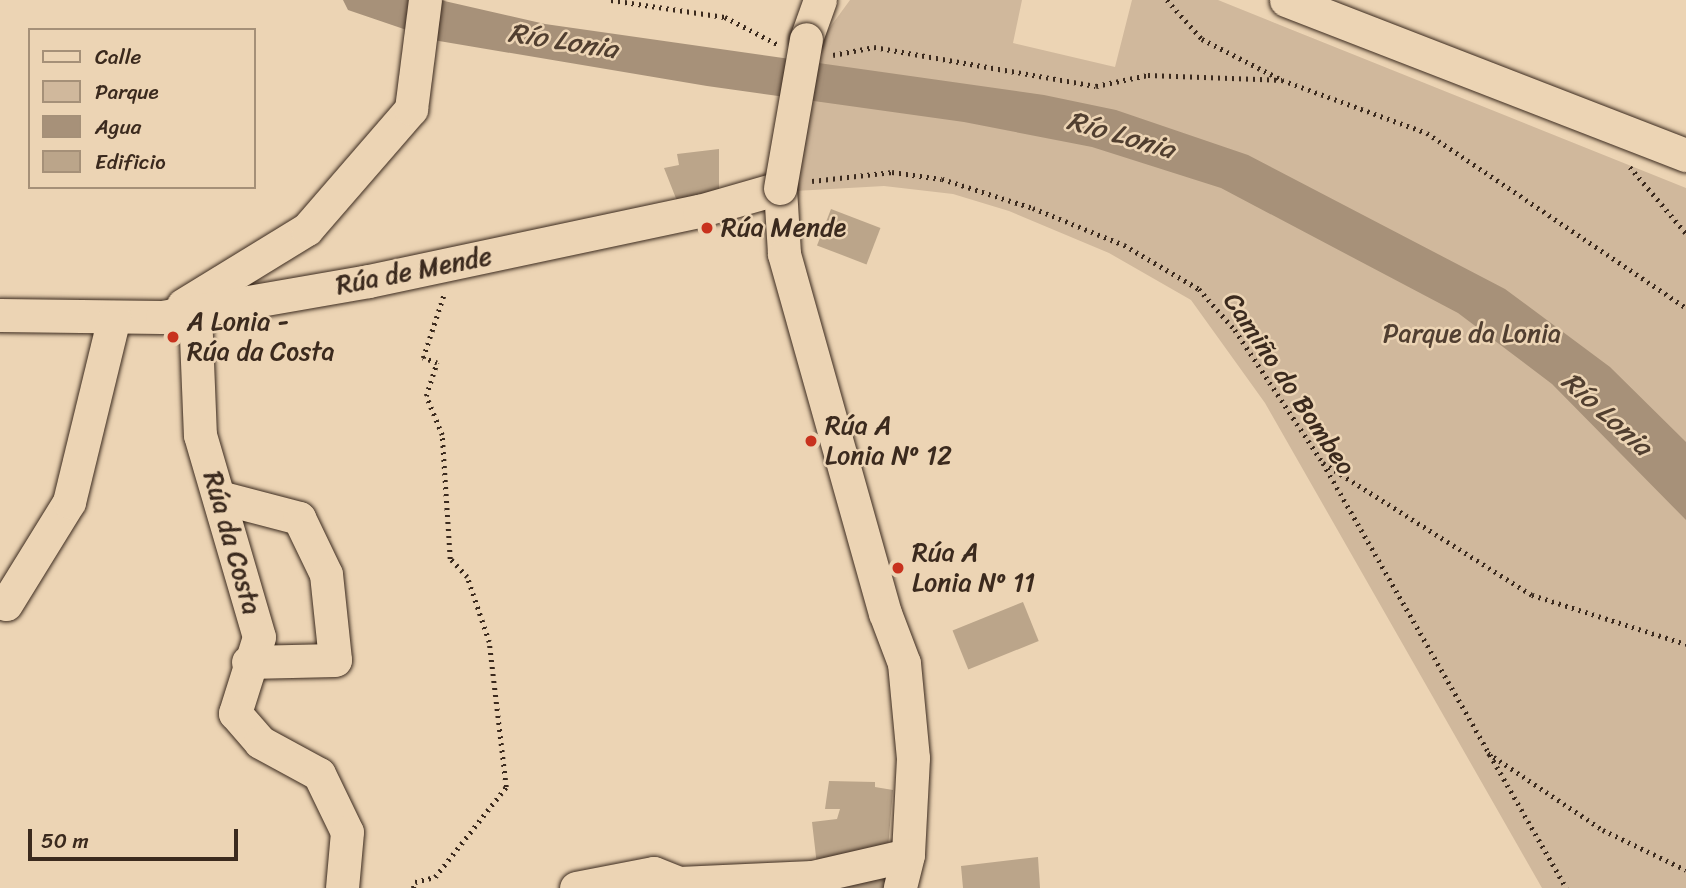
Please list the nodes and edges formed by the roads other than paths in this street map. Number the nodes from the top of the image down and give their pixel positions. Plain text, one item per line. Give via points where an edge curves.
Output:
1 (425, 0) edge
2 (820, 0) edge
3 (1286, 0) edge
4 (1686, 155) edge
5 (780, 188) junction
6 (195, 312) junction
7 (0, 315) edge
8 (114, 317) junction
9 (162, 317) junction
10 (219, 497) junction
11 (0, 602) edge
12 (248, 663) junction
13 (908, 855) junction
14 (342, 888) edge
15 (576, 888) edge
16 (900, 888) edge

1 - 9 street via 411,108 307,229
2 - 5 street, bridge
3 - 4 street
5 - 6 street, Rúa de Mende via 699,211 454,264
5 - 13 street via 784,254 885,613 904,663 913,758
6 - 9 street, Rúa de Mende
6 - 10 street, Rúa da Costa via 200,435
7 - 8 street, Rúa de Mende
8 - 9 street, Rúa de Mende
8 - 11 street via 69,502 6,604
10 - 12 street, Rúa da Costa via 259,637
10 - 12 street via 299,518 326,574 335,660
12 - 14 street, Rúa da Costa via 234,713 260,742 319,774 347,832
13 - 15 street via 812,877 678,883 654,873
13 - 16 street

